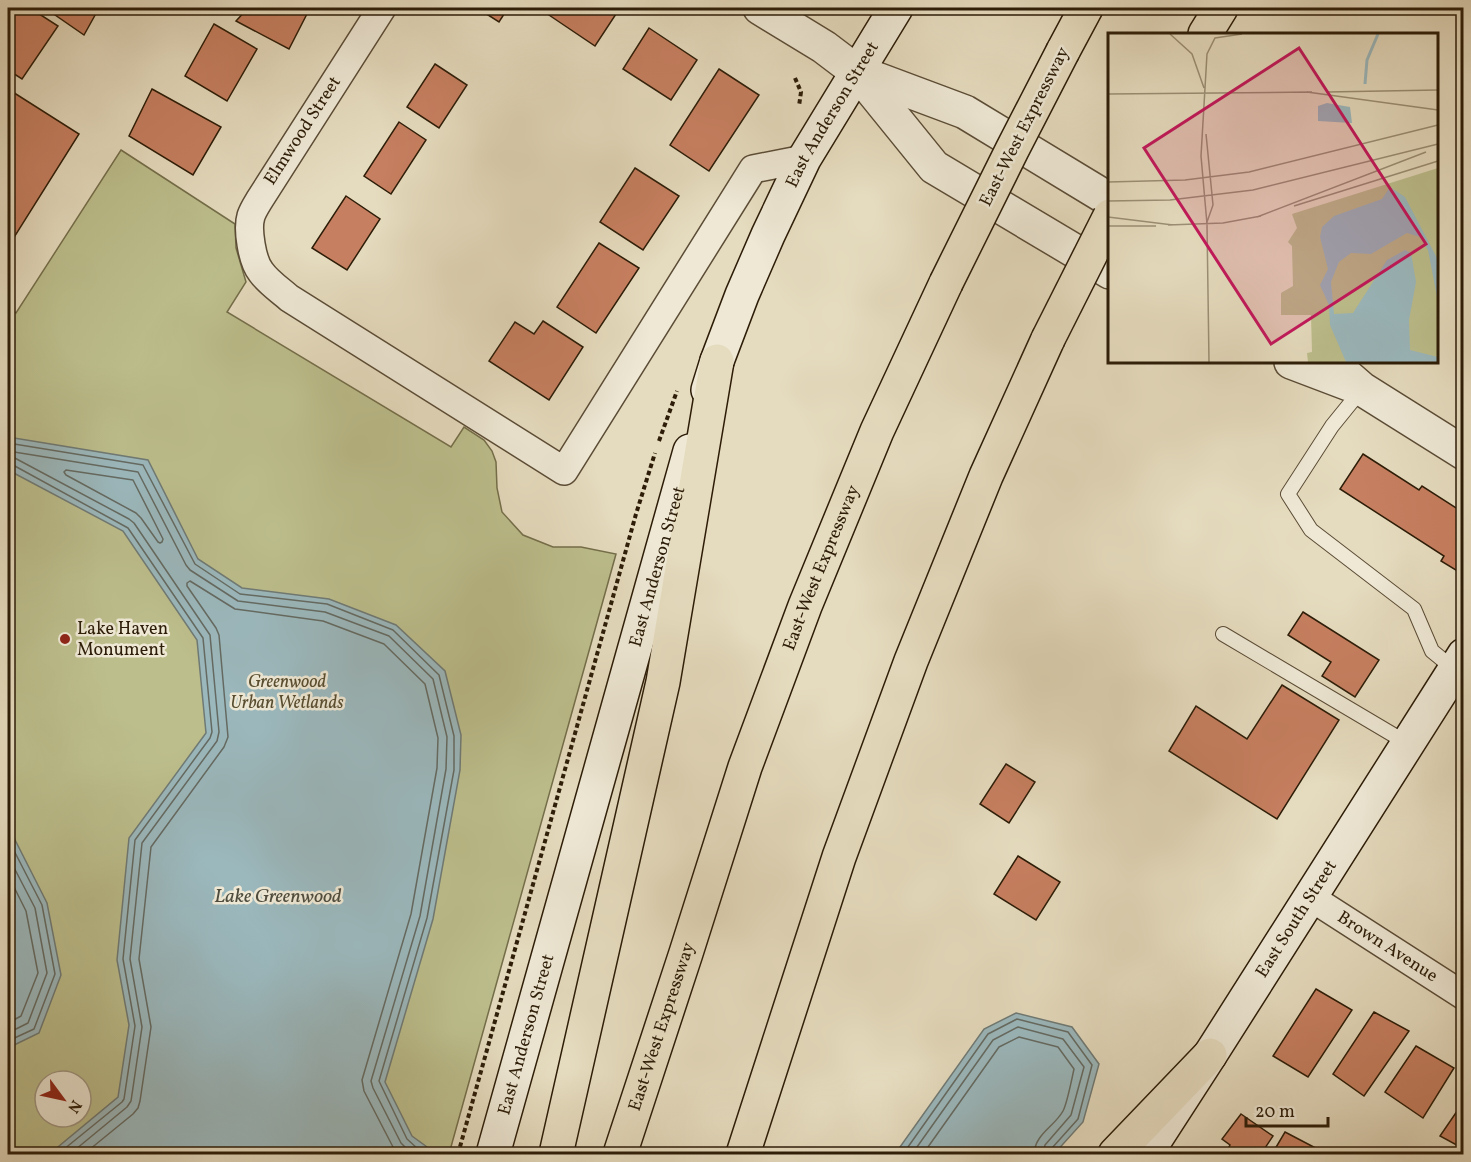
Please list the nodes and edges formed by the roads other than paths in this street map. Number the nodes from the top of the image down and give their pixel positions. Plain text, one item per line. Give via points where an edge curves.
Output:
1 (382, 8) edge
2 (760, 8) edge
3 (896, 8) edge
4 (1086, 8) edge
5 (1221, 8) edge
6 (1206, 33) edge
7 (857, 72) junction
8 (804, 159) junction
9 (1108, 199) edge
10 (1108, 220) edge
11 (1108, 271) edge
12 (717, 361) junction
13 (1294, 363) edge
14 (1332, 363) edge
15 (1362, 389) junction
16 (1464, 453) edge
17 (1223, 634) dead end
18 (1455, 669) edge
19 (1407, 743) junction
20 (1310, 897) junction
21 (1464, 996) edge
22 (1210, 1055) junction
23 (494, 1155) edge
24 (556, 1155) edge
25 (620, 1155) edge
26 (743, 1155) edge
27 (1115, 1155) edge
28 (1146, 1155) edge

1 - 8 street, Elmwood Street via 250,218 255,262 289,298 564,471 753,168
2 - 7 main road
3 - 7 main road, East Anderson Street
4 - 25 highway, East-West Expressway, bridge via 946,283 877,431 805,606 745,767
5 - 6 highway
7 - 8 main road, East Anderson Street
7 - 9 main road via 965,112
7 - 11 main road via 934,167
8 - 12 main road, East Anderson Street via 746,285
10 - 26 highway, bridge via 986,476 910,661 838,857
12 - 23 main road, East Anderson Street
12 - 24 highway via 663,682
13 - 15 main road
14 - 15 main road
15 - 16 main road
15 - 18 lane via 1332,426 1288,494 1311,530 1414,609 1432,651
17 - 19 lane
18 - 19 main road, East South Street
19 - 20 main road, East South Street
20 - 21 street, Brown Avenue
20 - 22 main road, East South Street
22 - 27 highway
22 - 28 main road, East South Street

